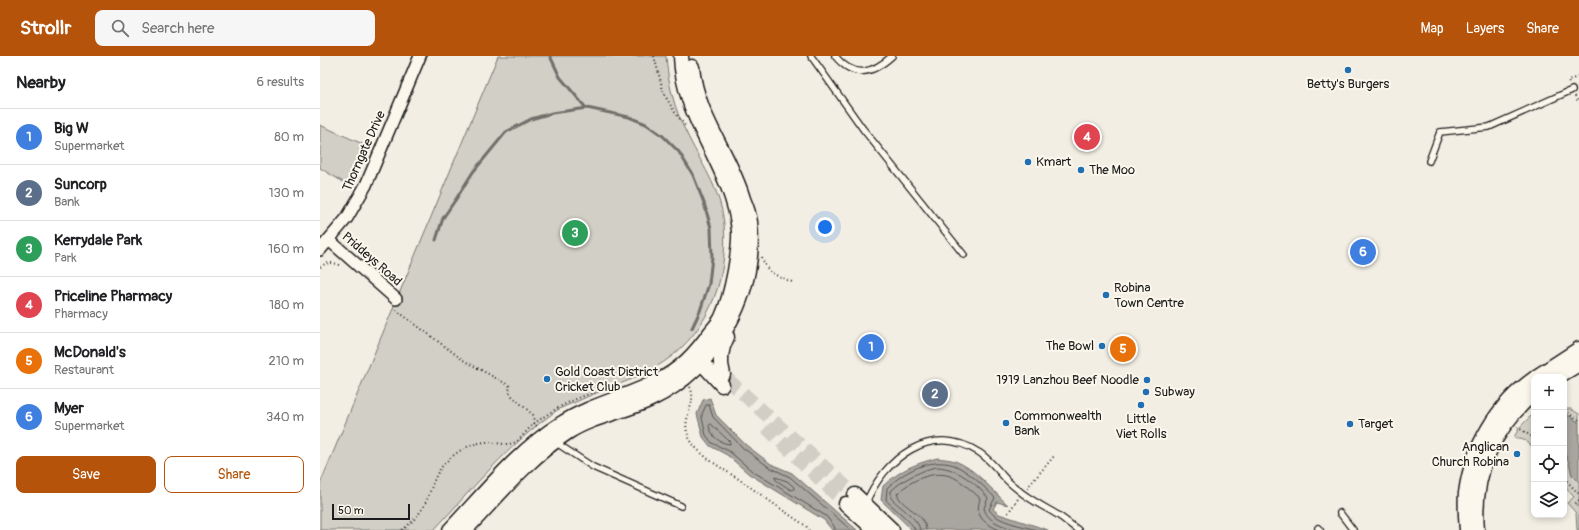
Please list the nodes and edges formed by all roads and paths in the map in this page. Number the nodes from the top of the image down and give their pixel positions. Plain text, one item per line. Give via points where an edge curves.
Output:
1 (420, 56) edge
2 (654, 56) edge
3 (681, 56) edge
4 (691, 56) edge
5 (811, 56) edge
6 (835, 56) edge
7 (891, 58) edge
8 (1572, 90) dead end
9 (688, 130) dead end
10 (1429, 161) dead end
11 (329, 240) junction
12 (320, 250) edge
13 (964, 255) dead end
14 (349, 257) junction
15 (320, 267) edge
16 (396, 299) joint
17 (730, 322) junction
18 (1579, 349) edge
19 (701, 358) junction
20 (1579, 364) edge
21 (1541, 374) edge
22 (1562, 374) edge
23 (724, 379) junction
24 (688, 381) junction
25 (1531, 382) edge
26 (1531, 396) edge
27 (1567, 413) edge
28 (1579, 420) edge
29 (1515, 425) dead end
30 (1531, 436) edge
31 (550, 438) junction
32 (1055, 455) dead end
33 (1567, 481) edge
34 (1023, 493) junction
35 (1579, 494) edge
36 (850, 499) tunnel mouth
37 (1579, 500) edge
38 (681, 506) dead end
39 (1579, 509) edge
40 (862, 510) junction
41 (1008, 513) dead end
42 (1340, 513) dead end
43 (402, 530) edge
44 (450, 530) edge
45 (466, 530) edge
46 (809, 530) edge
47 (875, 530) edge
48 (892, 530) edge
49 (1078, 530) edge
50 (1352, 530) edge
51 (1467, 530) edge
52 (1477, 530) edge

1 - 11 street, Thorngate Drive via 366,185 347,218
2 - 9 path via 664,94
3 - 19 street via 693,112 728,184 739,233 739,248 730,296 722,318
4 - 17 street via 699,101 737,179 750,220 751,236 746,281 740,303
5 - 13 lane via 863,129
6 - 7 lane via 846,67 864,72
8 - 10 lane via 1489,127 1440,132
11 - 12 street, Thorngate Drive
11 - 14 street, Priddeys Road
14 - 15 path via 340,265 334,262
14 - 16 street, Priddeys Road
16 - 43 path via 393,307 463,360 510,386 511,395 533,415 534,424 510,444 481,443 454,455 438,471 423,508
17 - 19 street
17 - 23 street via 731,330 720,355
18 - 21 street
19 - 23 street
19 - 24 street
19 - 31 street via 685,364 657,382 578,414
20 - 22 street
23 - 24 street via 702,377
24 - 31 street via 637,405
24 - 46 path via 693,400 687,414 686,427 691,443
25 - 51 street via 1507,404 1479,446 1466,494
26 - 52 street via 1511,415 1490,449 1478,482
27 - 28 path
29 - 30 path
31 - 38 lane via 593,467
31 - 44 street via 523,453
31 - 45 street
32 - 34 path
33 - 35 path
34 - 40 lane via 981,454 946,441 917,447 896,461 878,479
34 - 41 path
34 - 49 lane
36 - 40 street
37 - 39 path via 1575,504
40 - 47 street
40 - 48 street
42 - 50 lane

